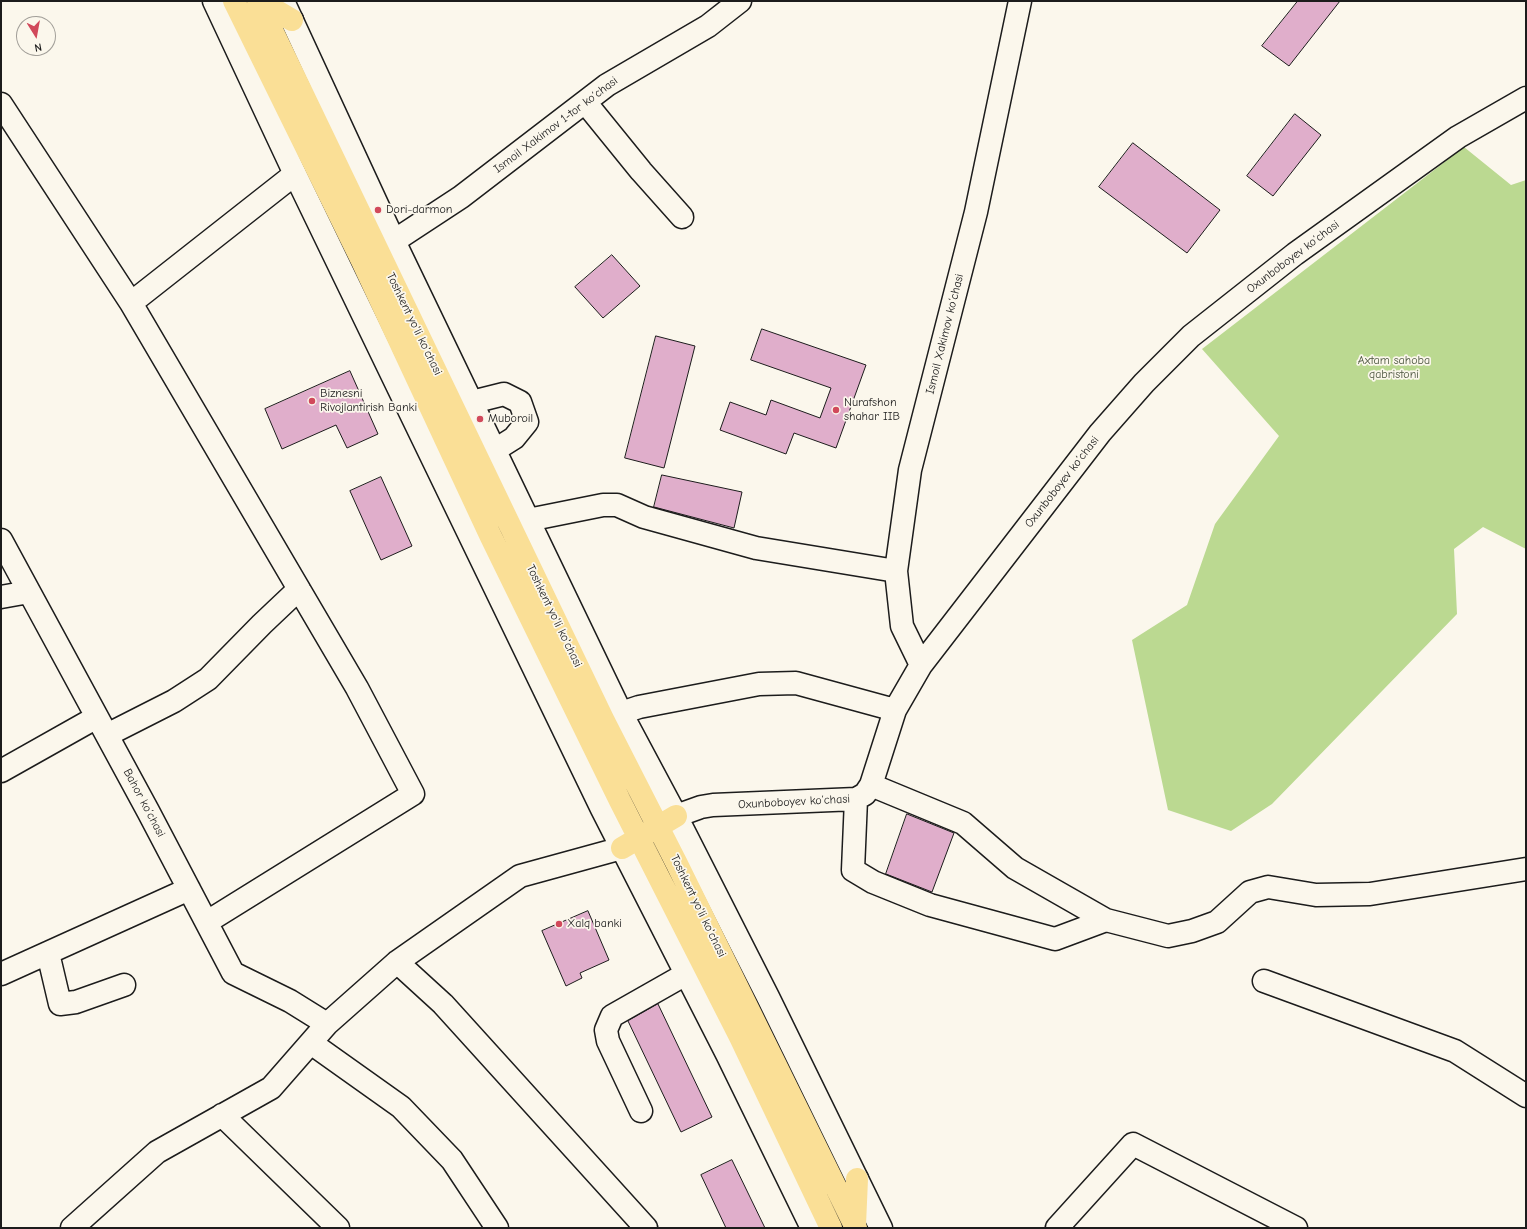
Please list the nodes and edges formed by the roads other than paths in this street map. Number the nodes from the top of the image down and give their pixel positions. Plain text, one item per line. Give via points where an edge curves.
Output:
1 (214, 1) edge
2 (259, 1) edge
3 (283, 1) edge
4 (740, 1) edge
5 (1020, 1) edge
6 (233, 2) edge
7 (292, 20) junction
8 (1526, 98) edge
9 (585, 102) junction
10 (1, 104) edge
11 (295, 174) junction
12 (682, 217) dead end
13 (394, 241) junction
14 (131, 302) junction
15 (472, 402) junction
16 (495, 450) junction
17 (528, 520) junction
18 (1, 540) edge
19 (483, 541) junction
20 (896, 572) junction
21 (299, 589) junction
22 (29, 592) junction
23 (1, 597) edge
24 (921, 665) junction
25 (895, 710) junction
26 (621, 713) junction
27 (102, 726) junction
28 (1, 771) edge
29 (864, 792) junction
30 (667, 821) junction
31 (631, 843) junction
32 (1526, 869) edge
33 (189, 889) junction
34 (1106, 920) junction
35 (207, 922) junction
36 (48, 953) junction
37 (397, 962) junction
38 (1, 974) edge
39 (686, 974) junction
40 (1264, 982) dead end
41 (124, 985) dead end
42 (327, 1024) junction
43 (311, 1042) junction
44 (1526, 1096) edge
45 (641, 1111) dead end
46 (222, 1115) junction
47 (857, 1179) junction
48 (822, 1224) edge
49 (855, 1227) edge
50 (72, 1228) edge
51 (338, 1228) edge
52 (496, 1228) edge
53 (646, 1228) edge
54 (881, 1228) edge
55 (1057, 1228) edge
56 (1296, 1228) edge

1 - 11 street
2 - 7 main road
2 - 30 main road, Toshkent yo'li ko'chasi via 600,712
3 - 7 street
4 - 9 street, Ismoil Xakimov 1-tor ko‘chasi via 708,26 607,85
5 - 20 street, Ismoil Xakimov ko‘chasi via 976,212 910,470
6 - 19 main road, Toshkent yo'li ko'chasi via 362,261
7 - 13 street
8 - 24 street, Oxunboboyev ko‘chasi via 1458,137 1296,254 1191,336 1144,383 1100,433
9 - 12 street
9 - 13 street, Ismoil Xakimov 1-tor ko‘chasi via 461,197
10 - 14 street
11 - 14 street
11 - 19 street
13 - 15 street
14 - 21 street
15 - 16 street
15 - 16 street via 504,394 520,402 527,422 514,438
16 - 17 street
17 - 20 street via 603,505 617,505 644,517 756,548
17 - 26 street
18 - 22 street, Bahor ko‘chasi
19 - 31 main road, Toshkent yo'li ko'chasi
20 - 24 street, Ismoil Xakimov ko‘chasi via 902,626
21 - 27 street via 208,679 174,701
21 - 35 street via 357,688 413,794
22 - 23 street
22 - 27 street, Bahor ko‘chasi
24 - 25 street, Oxunboboyev ko‘chasi
25 - 26 street via 796,683 759,684 639,707
25 - 29 street, Oxunboboyev ko‘chasi
26 - 30 street
27 - 28 street
27 - 33 street, Bahor ko‘chasi
29 - 30 street, Oxunboboyev ko‘chasi via 713,805 700,807
29 - 34 street via 962,823 1015,868
29 - 34 street via 853,870 873,882 930,905 1055,939
30 - 31 main road, Oxunboboyev ko‘chasi
30 - 47 street via 768,997
30 - 49 main road, Toshkent yo'li ko'chasi
31 - 37 street via 520,876
31 - 39 street
31 - 48 main road, Toshkent yo'li ko'chasi via 740,1037
32 - 34 street via 1370,894 1316,894 1268,887 1250,892 1217,922 1168,936
33 - 35 street, Bahor ko‘chasi
33 - 36 street
35 - 42 street, Bahor ko‘chasi via 233,973 290,1001
36 - 38 street
36 - 41 street via 60,1004 76,1002
37 - 42 street
37 - 53 street via 443,1004
39 - 45 street via 612,1016 606,1030 608,1041
39 - 48 street via 727,1054
40 - 44 street via 1455,1051
42 - 43 street
43 - 46 street via 271,1088
43 - 52 street via 401,1107 452,1160
46 - 50 street via 157,1152
46 - 51 street
47 - 49 main road
47 - 54 street
55 - 56 street via 1133,1144

